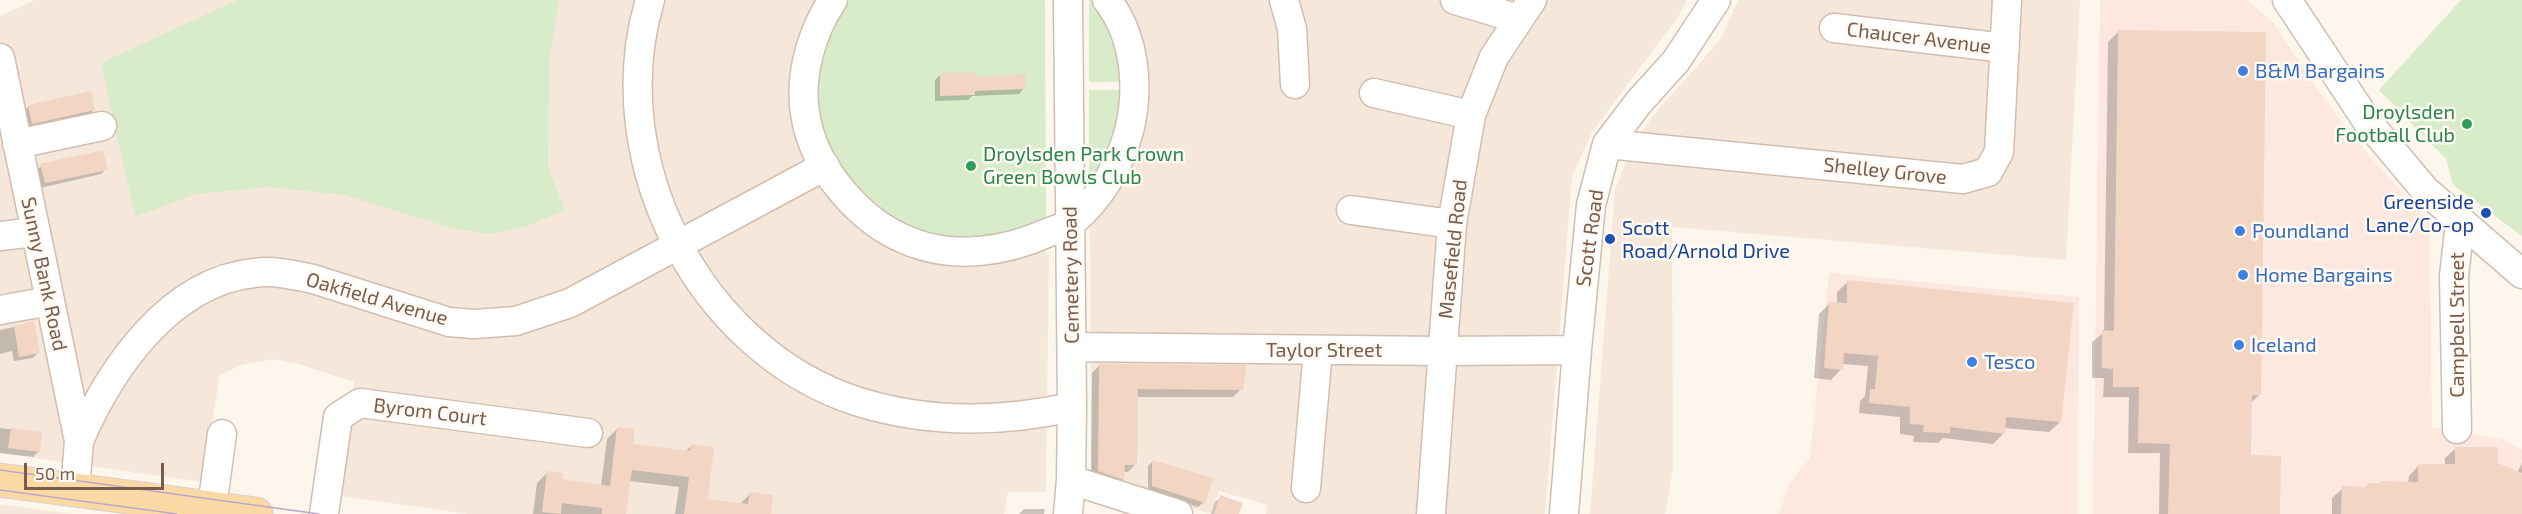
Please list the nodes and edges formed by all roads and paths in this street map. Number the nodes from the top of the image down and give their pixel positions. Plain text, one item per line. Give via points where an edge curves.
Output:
1 (650, 0) edge
2 (833, 0) edge
3 (1068, 0) edge
4 (1107, 0) edge
5 (1284, 0) edge
6 (1455, 0) edge
7 (1716, 0) edge
8 (2007, 0) edge
9 (2287, 0) edge
10 (1525, 10) edge
11 (1834, 28) dead end
12 (2005, 48) junction
13 (0, 58) edge
14 (1295, 84) dead end
15 (1374, 93) dead end
16 (1471, 115) junction
17 (102, 126) dead end
18 (17, 144) junction
19 (1607, 144) junction
20 (825, 166) junction
21 (1351, 210) dead end
22 (2460, 222) junction
23 (1071, 223) junction
24 (1452, 224) junction
25 (35, 232) junction
26 (0, 236) edge
27 (678, 244) junction
28 (2522, 274) edge
29 (50, 301) junction
30 (0, 310) edge
31 (1072, 347) junction
32 (1318, 350) junction
33 (1577, 350) junction
34 (1442, 351) junction
35 (1072, 407) junction
36 (2457, 429) dead end
37 (588, 433) dead end
38 (222, 434) dead end
39 (79, 441) junction
40 (0, 480) edge
41 (1071, 480) junction
42 (1306, 488) dead end
43 (75, 490) junction
44 (212, 507) junction
45 (256, 514) edge
46 (324, 514) edge
47 (1068, 514) edge
48 (1178, 514) edge
49 (1431, 514) edge
50 (1564, 514) edge

1 - 27 street via 640,46 639,118 645,160 656,196
2 - 20 street via 813,41 804,91 804,112
3 - 23 street, Cemetery Road
4 - 23 street via 1132,55 1132,119 1117,166
5 - 14 street via 1292,29
6 - 10 street
7 - 19 street, Scott Road via 1676,61
8 - 12 street, Shelley Grove
9 - 22 street via 2367,121 2425,190
10 - 16 street, Masefield Road via 1494,57
11 - 12 street, Chaucer Avenue
12 - 19 street, Shelley Grove via 1999,152 1988,172 1963,179
13 - 18 street, Sunny Bank Road
15 - 16 street
16 - 24 street, Masefield Road
17 - 18 street
18 - 25 street, Sunny Bank Road
19 - 33 street, Scott Road via 1591,205
20 - 23 street via 866,215 892,234 915,244 944,250 1002,249
20 - 27 street, Oakfield Avenue
21 - 24 street
22 - 28 street
22 - 36 street, Campbell Street via 2454,276
23 - 31 street, Cemetery Road
24 - 34 street, Masefield Road
25 - 26 street
25 - 29 street, Sunny Bank Road
27 - 35 street via 739,331 788,368 824,388 884,409 951,419 1005,419
27 - 39 street, Oakfield Avenue via 570,303 532,317 496,323 449,322 293,275 256,272 225,279 180,303 153,326 119,368
29 - 30 street
29 - 39 street, Sunny Bank Road
31 - 32 street, Taylor Street
31 - 35 street, Cemetery Road
32 - 34 street, Taylor Street
32 - 42 street
33 - 34 street, Taylor Street
33 - 50 street, Scott Road
34 - 49 street, Masefield Road
35 - 41 street, Cemetery Road
37 - 46 street, Byrom Court via 360,403 338,417
38 - 44 street
39 - 43 street, Sunny Bank Road
40 - 43 main road
41 - 47 street, Cemetery Road
41 - 48 street
43 - 44 main road
44 - 45 main road

